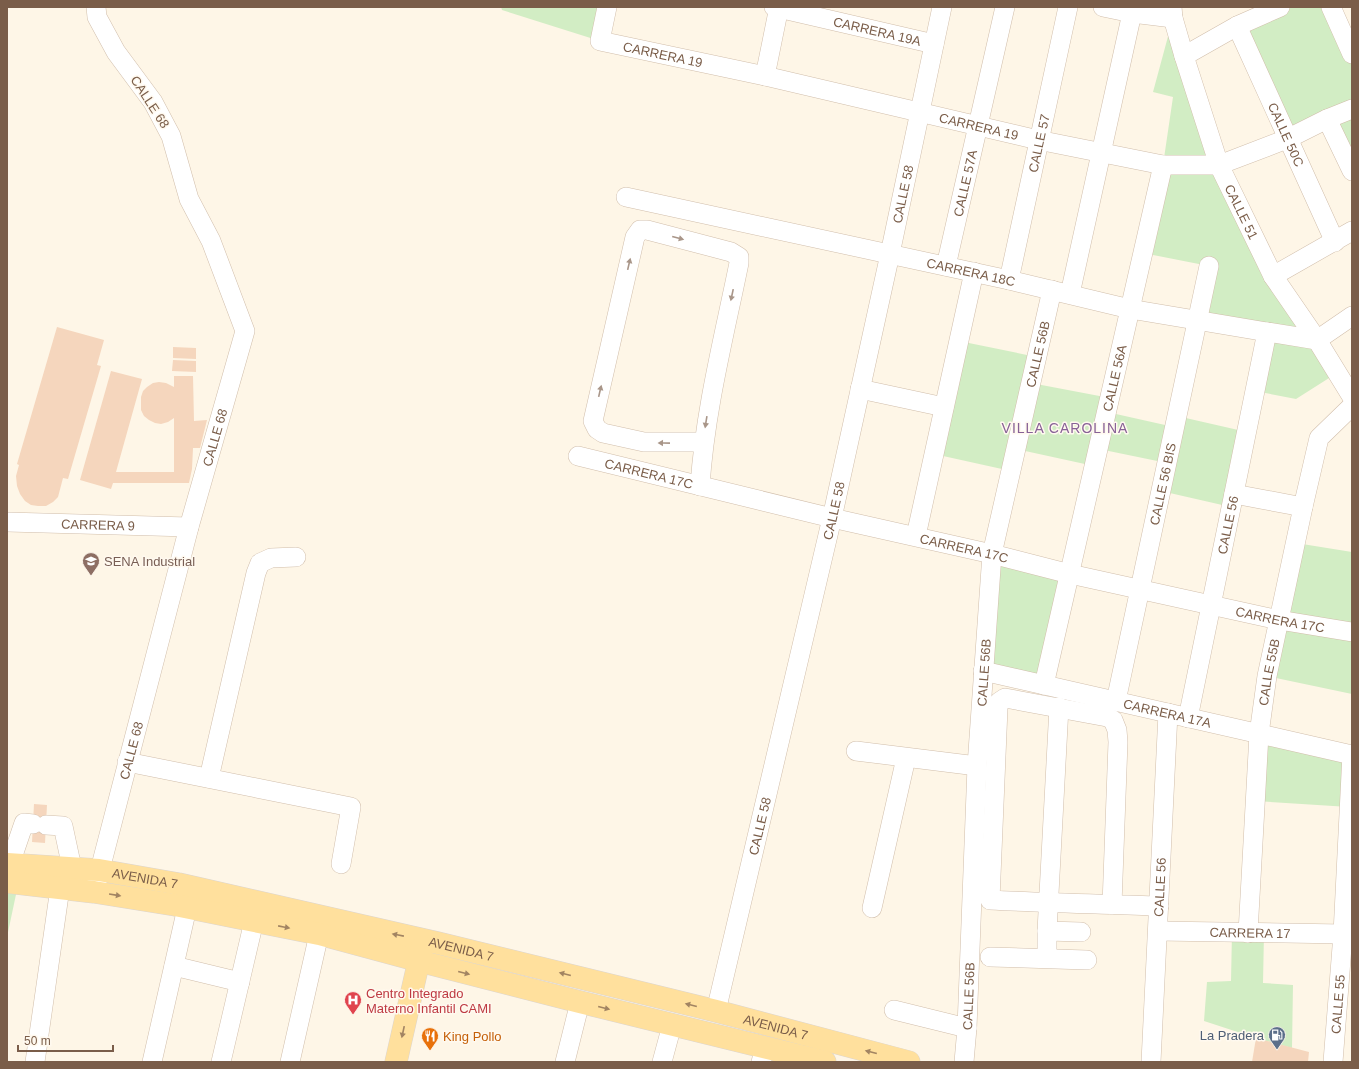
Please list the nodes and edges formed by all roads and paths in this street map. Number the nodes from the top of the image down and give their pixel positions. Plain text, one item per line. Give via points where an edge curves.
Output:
1 (96, 7) edge
2 (607, 7) edge
3 (777, 7) edge
4 (942, 7) edge
5 (1006, 7) edge
6 (1068, 7) edge
7 (1105, 7) edge
8 (1280, 7) edge
9 (1331, 7) edge
10 (1172, 12) edge
11 (1132, 13) junction
12 (1237, 26) junction
13 (934, 44) junction
14 (1352, 54) edge
15 (1184, 56) junction
16 (765, 76) junction
17 (1352, 108) edge
18 (920, 112) junction
19 (1327, 119) junction
20 (979, 125) junction
21 (1287, 139) junction
22 (1038, 140) junction
23 (1102, 152) junction
24 (1163, 165) junction
25 (1219, 165) junction
26 (1352, 171) edge
27 (626, 197) dead end
28 (1352, 231) edge
29 (1334, 242) junction
30 (890, 254) junction
31 (946, 266) junction
32 (1209, 266) dead end
33 (974, 272) junction
34 (1273, 276) junction
35 (1009, 280) junction
36 (1061, 292) junction
37 (1130, 309) junction
38 (1352, 316) edge
39 (1197, 320) junction
40 (1267, 332) junction
41 (1317, 340) junction
42 (860, 389) junction
43 (1352, 397) edge
44 (1352, 406) edge
45 (944, 407) junction
46 (704, 442) junction
47 (578, 456) dead end
48 (700, 486) junction
49 (1234, 494) junction
50 (1303, 507) junction
51 (832, 518) junction
52 (7, 522) edge
53 (189, 527) junction
54 (916, 536) junction
55 (992, 554) junction
56 (296, 557) dead end
57 (1070, 574) junction
58 (1140, 590) junction
59 (1211, 605) junction
60 (1279, 620) junction
61 (1352, 632) edge
62 (984, 671) junction
63 (1044, 685) junction
64 (1116, 702) junction
65 (1059, 708) junction
66 (1168, 713) junction
67 (1188, 718) junction
68 (1259, 734) junction
69 (856, 751) dead end
70 (1352, 754) edge
71 (906, 758) junction
72 (127, 762) junction
73 (977, 766) junction
74 (209, 778) junction
75 (341, 864) dead end
76 (72, 868) junction
77 (8, 870) edge
78 (99, 870) junction
79 (60, 888) junction
80 (94, 892) junction
81 (1049, 903) junction
82 (1112, 905) junction
83 (1159, 906) junction
84 (187, 908) junction
85 (872, 908) dead end
86 (254, 921) junction
87 (1158, 931) junction
88 (1047, 932) junction
89 (1081, 932) dead end
90 (1248, 933) junction
91 (319, 934) junction
92 (1343, 934) junction
93 (431, 941) junction
94 (990, 957) dead end
95 (1047, 958) junction
96 (1087, 960) dead end
97 (426, 963) junction
98 (174, 966) junction
99 (240, 982) junction
100 (580, 1002) junction
101 (894, 1010) dead end
102 (716, 1011) junction
103 (672, 1025) junction
104 (967, 1028) junction
105 (763, 1055) edge
106 (35, 1062) edge
107 (152, 1062) edge
108 (221, 1062) edge
109 (290, 1062) edge
110 (396, 1062) edge
111 (412, 1062) edge
112 (565, 1062) edge
113 (662, 1062) edge
114 (825, 1062) edge
115 (909, 1062) edge
116 (964, 1062) edge
117 (1151, 1062) edge
118 (1333, 1062) edge

1 - 53 street, CALLE 68 via 97,16 116,52 153,102 171,136 189,199 211,241 245,331
2 - 16 street, CARRERA 19 via 600,41
3 - 13 street, CARRERA 19A
3 - 16 street
4 - 13 street, CALLE 58
5 - 20 street, CALLE 57A
6 - 22 street, CALLE 57
7 - 11 street
8 - 12 street
9 - 14 street
10 - 11 street
10 - 15 street, CALLE 51
11 - 23 street, CALLE 56B
12 - 15 street
12 - 21 street, CALLE 50C
13 - 18 street, CALLE 58
15 - 25 street, CALLE 51
16 - 18 street, CARRERA 19
17 - 19 street, CARRERA 19
18 - 20 street, CARRERA 19
18 - 30 street, CALLE 58
19 - 21 street, CARRERA 19
19 - 26 street
20 - 22 street, CARRERA 19
20 - 31 street, CALLE 57A
21 - 25 street, CARRERA 19
21 - 29 street, CALLE 50C
22 - 23 street, CARRERA 19
22 - 35 street, CALLE 57
23 - 24 street, CARRERA 19
23 - 36 street, CALLE 56B
24 - 25 street, CARRERA 19
24 - 37 street, CALLE 56A
25 - 34 street, CALLE 51
27 - 30 street, CARRERA 18C
28 - 29 street
29 - 34 street
30 - 31 street, CARRERA 18C
30 - 42 street, CALLE 58
31 - 33 street, CARRERA 18C
32 - 39 street, CALLE 56 BIS
33 - 35 street, CARRERA 18C
33 - 45 street
34 - 41 street, CALLE 51
35 - 36 street, CARRERA 18C
36 - 37 street, CARRERA 18C
36 - 55 street, CALLE 56B
37 - 39 street, CARRERA 18C
37 - 57 street, CALLE 56A
38 - 41 street
39 - 40 street, CARRERA 18C
39 - 58 street, CALLE 56 BIS
40 - 41 street, CARRERA 18C
40 - 49 street, CALLE 56
41 - 43 street, CALLE 51
42 - 45 street
42 - 51 street, CALLE 58
44 - 50 street, CALLE 55B via 1319,438
45 - 54 street
46 -> 46 street via 644,442 603,434 593,421 635,237 640,230 731,252 739,257
46 - 48 street
47 - 48 street, CARRERA 17C
48 - 51 street, CARRERA 17C
49 - 50 street
49 - 59 street, CALLE 56
50 - 60 street, CALLE 55B
51 - 54 street, CARRERA 17C
51 - 102 street, CALLE 58
52 - 53 street, CARRERA 9
53 - 72 street, CALLE 68
54 - 55 street, CARRERA 17C
55 - 57 street, CARRERA 17C
55 - 62 street, CALLE 56B
56 - 74 street via 271,558 260,563 256,573
57 - 58 street, CARRERA 17C
57 - 63 street, CALLE 56A
58 - 59 street, CARRERA 17C
58 - 64 street, CALLE 56 BIS
59 - 60 street, CARRERA 17C
59 - 67 street, CALLE 56
60 - 61 street, CARRERA 17C
60 - 68 street, CALLE 55B via 1267,676
62 - 63 street, CARRERA 17A
62 - 73 street, CALLE 56B
63 - 64 street, CARRERA 17A
64 - 66 street, CARRERA 17A
65 - 81 street
65 - 81 street via 1004,698 999,702 998,708 990,900
65 - 82 street via 1107,717 1113,720 1117,730
66 - 67 street, CARRERA 17A
66 - 83 street, CALLE 56
67 - 68 street, CARRERA 17A
68 - 70 street, CARRERA 17A
68 - 90 street, CALLE 55B
69 - 71 street
70 - 92 street, CALLE 55
71 - 73 street
71 - 85 street
72 - 74 street
72 - 78 street, CALLE 68
73 - 104 street, CALLE 56B
74 - 75 street via 351,807
76 - 77 main road, AVENIDA 7
76 - 77 street via 64,826 24,823
76 - 78 main road, AVENIDA 7
77 - 79 main road, AVENIDA 7
78 - 80 street, CALLE 68
93 -> 78 main road, AVENIDA 7 via 179,884
79 - 80 main road, AVENIDA 7
79 - 106 street
80 -> 84 main road, AVENIDA 7
81 - 82 street
81 - 88 street
82 - 83 street
83 - 87 street, CALLE 56
84 - 86 main road, AVENIDA 7
84 - 98 street
86 -> 91 main road, AVENIDA 7
86 - 99 street
87 - 90 street, CARRERA 17
87 - 117 street, CALLE 56
88 - 89 street
88 - 95 street
90 - 92 street, CARRERA 17
91 - 97 main road, AVENIDA 7
91 - 109 street
92 - 118 street, CALLE 55
93 - 97 main road
102 -> 93 main road, AVENIDA 7
94 - 95 street
95 - 96 street
97 -> 100 main road, AVENIDA 7
97 -> 110 main road
97 - 111 main road
98 - 99 street
98 - 107 street
99 - 108 street
100 -> 103 main road, AVENIDA 7
100 - 112 street
101 - 104 street
115 -> 102 main road, AVENIDA 7
103 - 105 main road, AVENIDA 7
103 - 113 street
104 - 116 street, CALLE 56B
105 - 114 main road, AVENIDA 7

